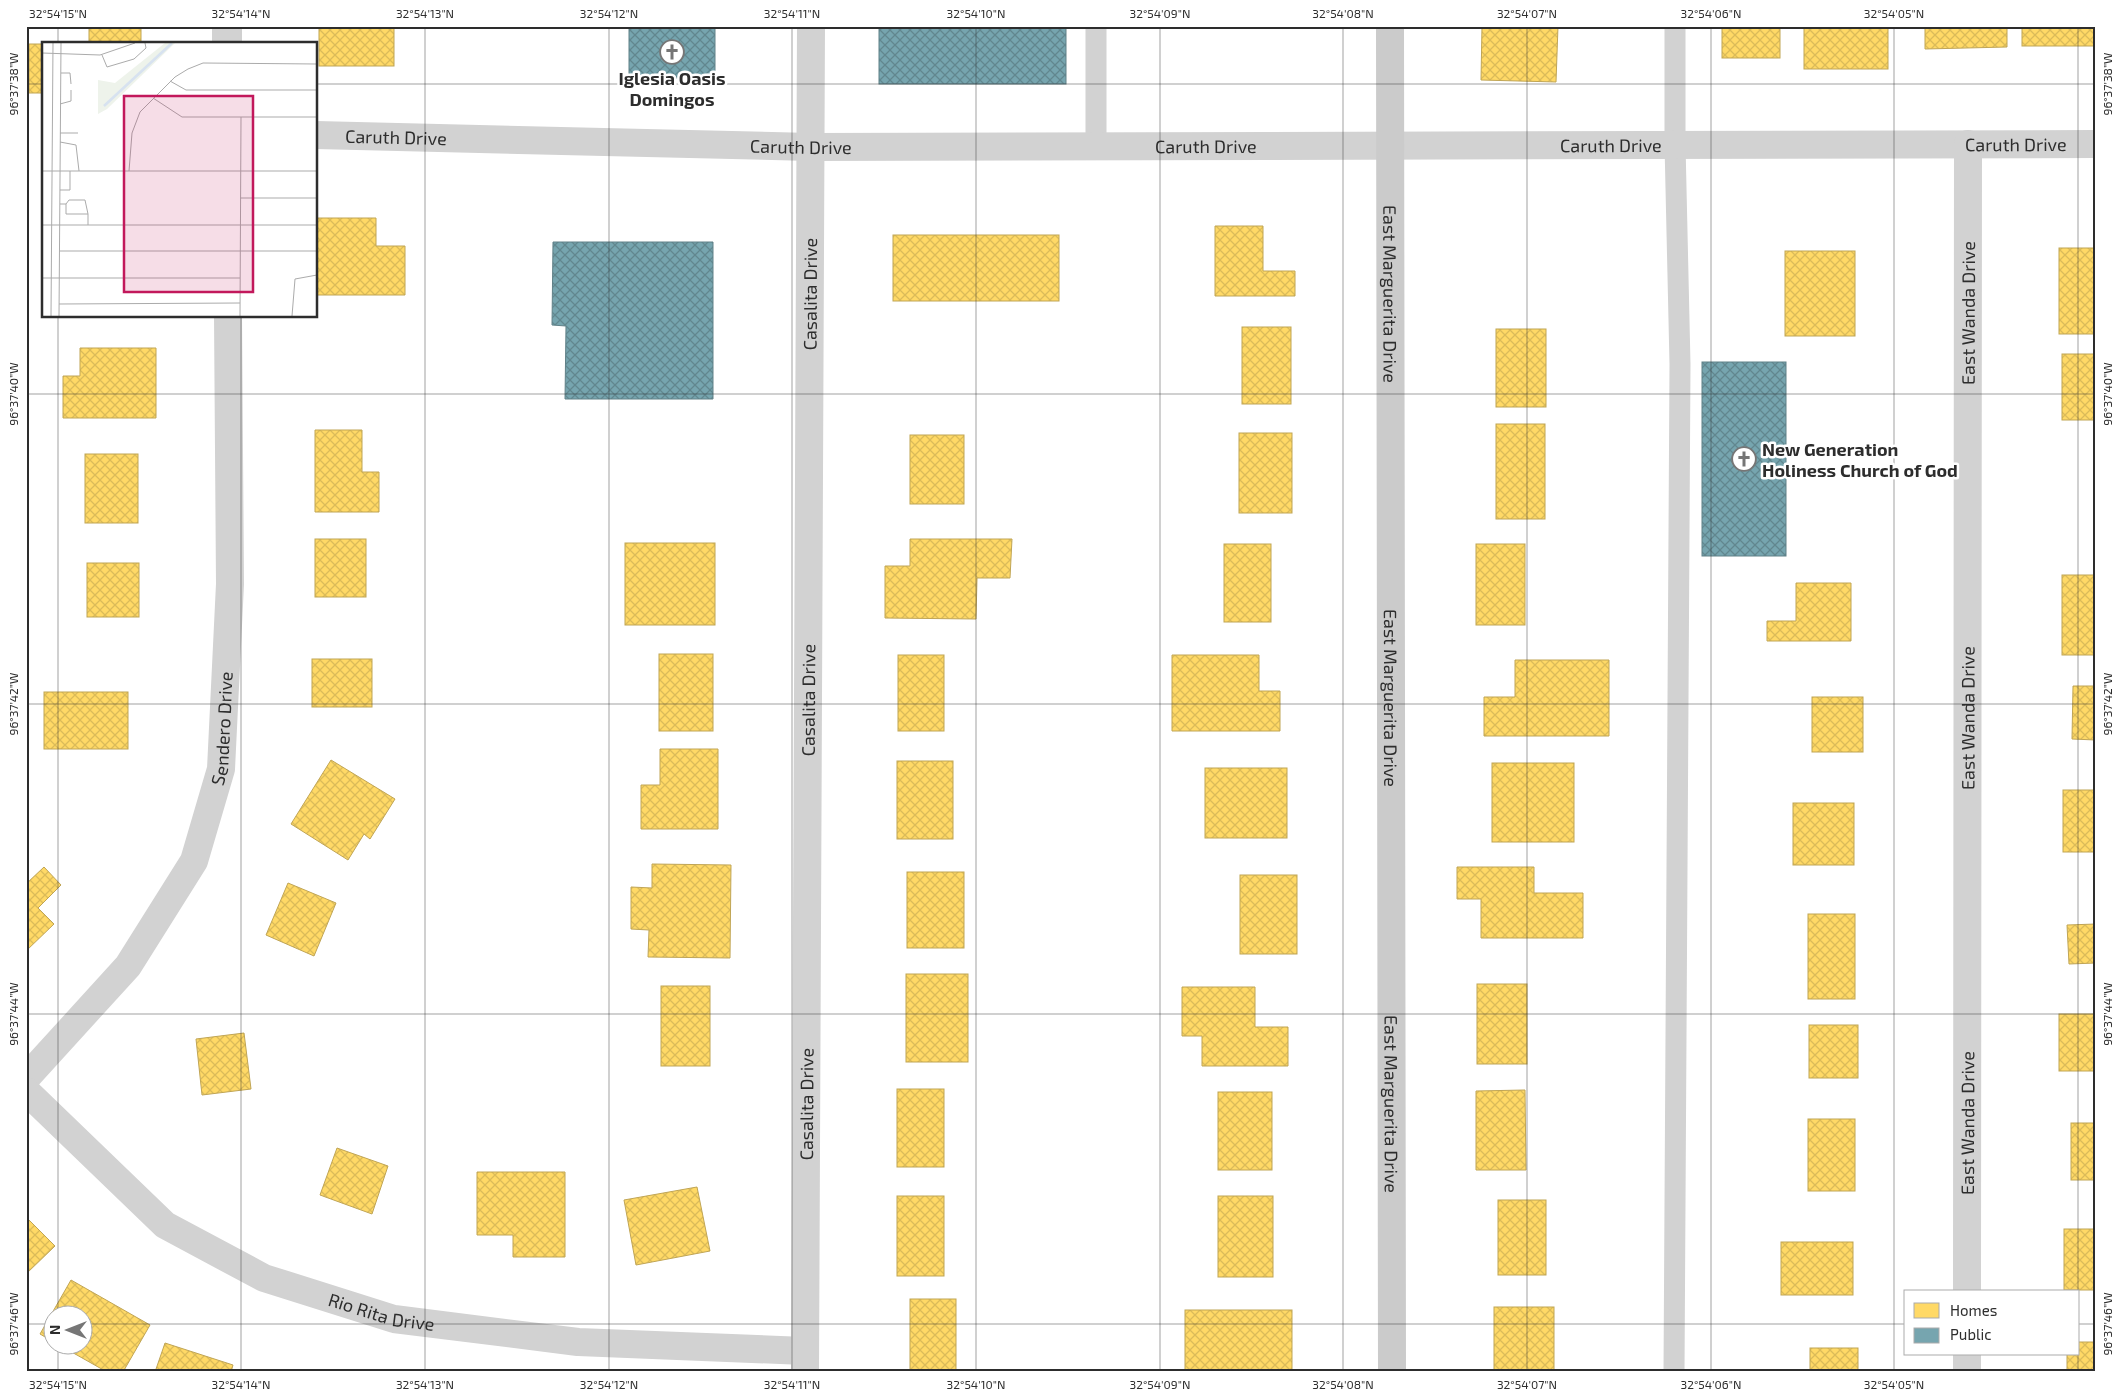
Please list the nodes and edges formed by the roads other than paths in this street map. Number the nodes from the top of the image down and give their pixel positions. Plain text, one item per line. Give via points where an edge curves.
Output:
1 (226, 26) edge
2 (811, 26) edge
3 (1096, 26) edge
4 (1390, 26) edge
5 (1675, 26) edge
6 (226, 42) edge
7 (318, 135) edge
8 (1389, 144) junction
9 (1675, 144) junction
10 (1968, 144) junction
11 (2096, 144) edge
12 (1096, 146) junction
13 (811, 147) junction
14 (228, 318) edge
15 (26, 1078) edge
16 (26, 1090) edge
17 (1967, 1290) edge
18 (1967, 1356) edge
19 (805, 1361) edge
20 (1392, 1372) edge
21 (1674, 1372) edge
22 (1967, 1372) edge

1 - 6 street
2 - 13 street, Casalita Drive
3 - 12 lane
4 - 8 street, East Marguerita Drive
5 - 9 lane
7 - 13 street, Caruth Drive
8 - 9 street, Caruth Drive
8 - 12 street, Caruth Drive
8 - 20 street, East Marguerita Drive
9 - 10 street, Caruth Drive
9 - 21 lane via 1680,373
10 - 11 street, Caruth Drive
10 - 17 street, East Wanda Drive
12 - 13 street, Caruth Drive
13 - 19 street, Casalita Drive
14 - 15 street, Sendero Drive via 230,584 221,769 194,861 128,966
16 - 19 street, Rio Rita Drive via 165,1226 264,1278 394,1319 578,1342
18 - 22 street

